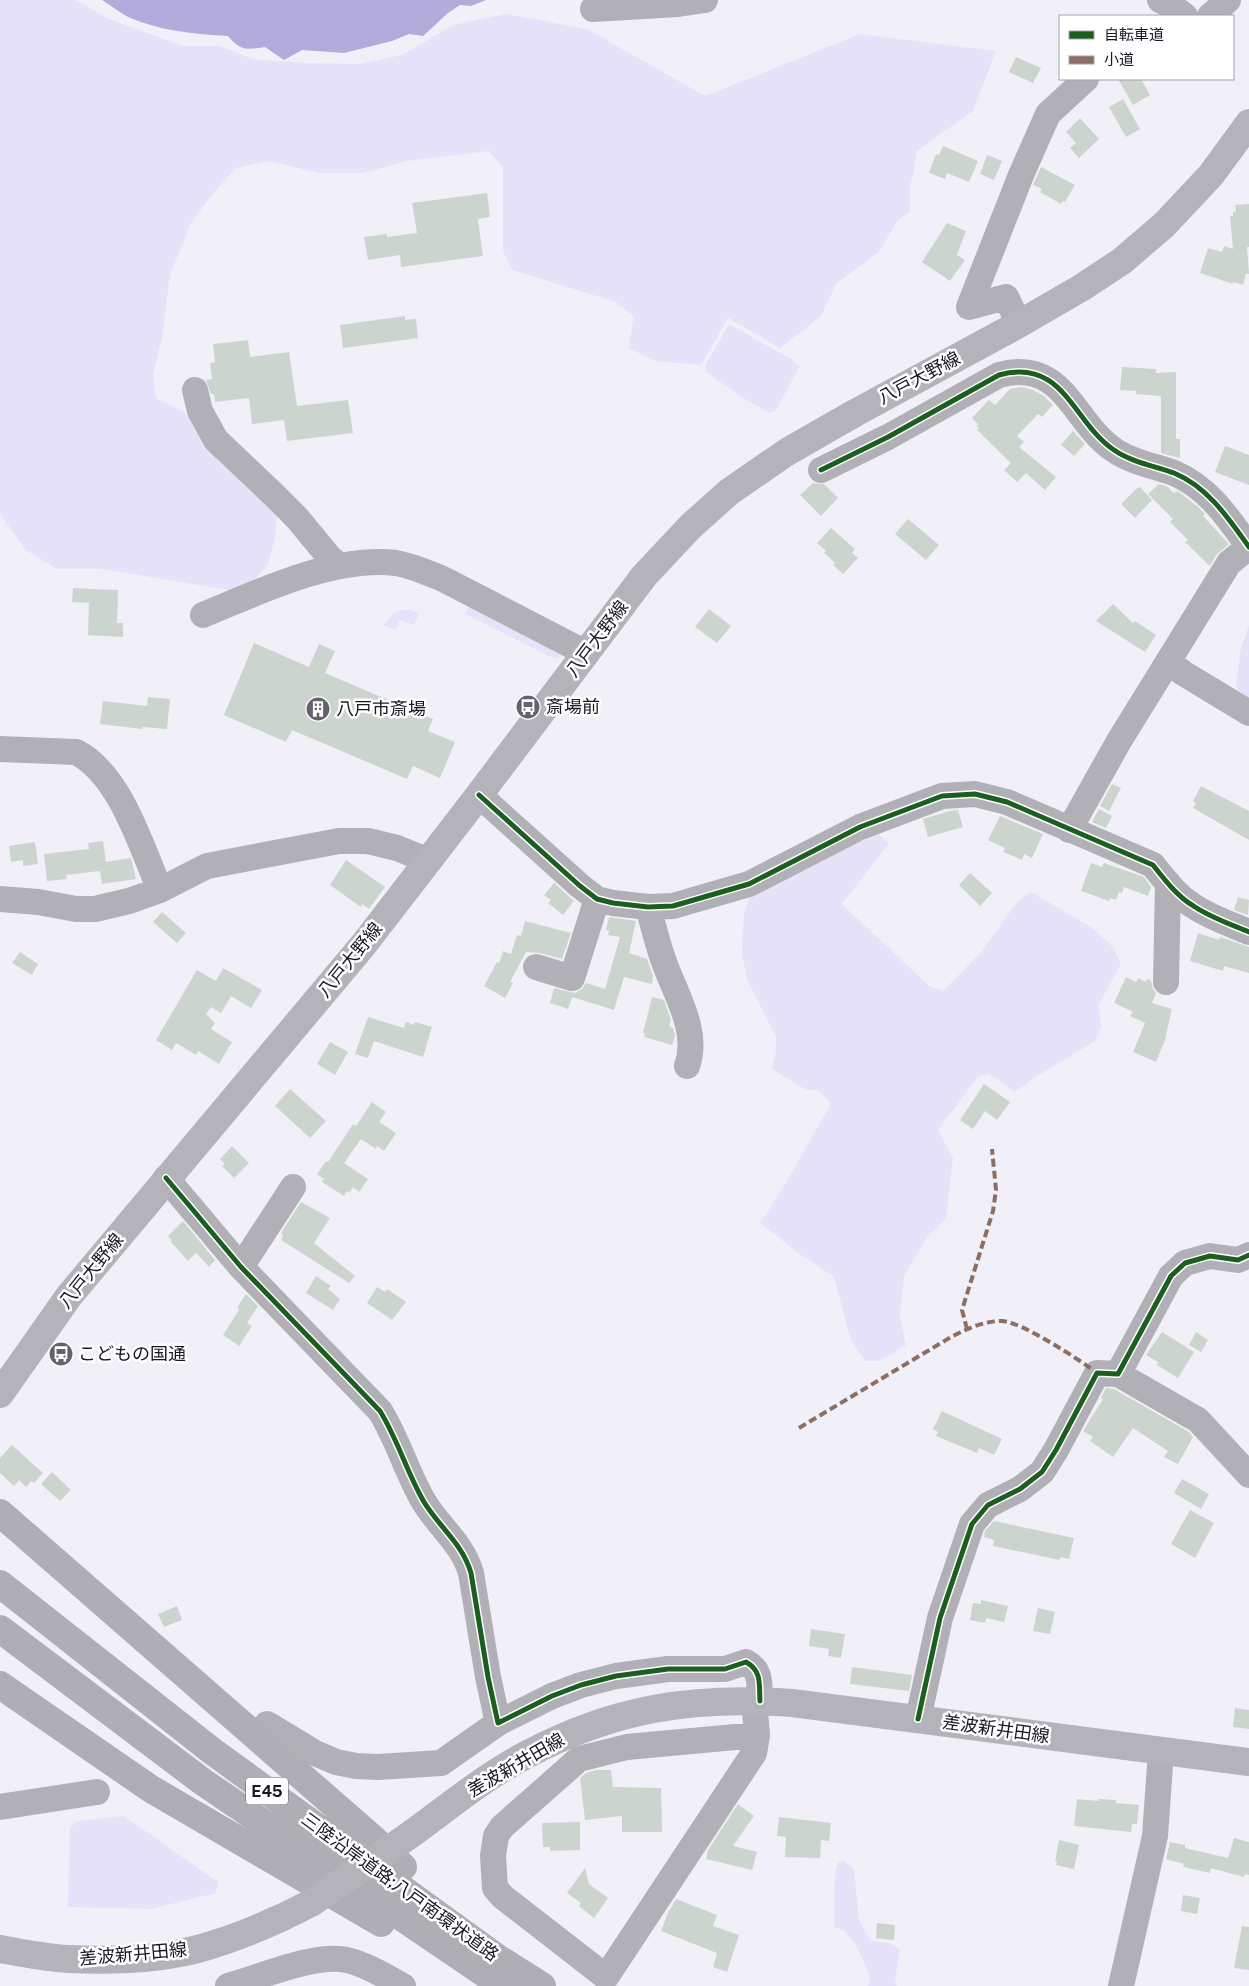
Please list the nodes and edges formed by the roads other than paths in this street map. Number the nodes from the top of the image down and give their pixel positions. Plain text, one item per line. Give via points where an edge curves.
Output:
1 (706, 0) edge
2 (1160, 0) edge
3 (1228, 0) edge
4 (593, 9) dead end
5 (1183, 15) edge
6 (1211, 15) edge
7 (1085, 80) edge
8 (1249, 123) edge
9 (1019, 324) junction
10 (195, 390) dead end
11 (820, 470) dead end
12 (1249, 547) edge
13 (340, 566) junction
14 (203, 615) dead end
15 (586, 653) junction
16 (1169, 662) junction
17 (1249, 713) edge
18 (0, 749) edge
19 (480, 796) junction
20 (1069, 830) junction
21 (429, 862) junction
22 (1168, 883) junction
23 (160, 890) junction
24 (0, 899) edge
25 (597, 899) junction
26 (648, 907) junction
27 (1249, 932) edge
28 (536, 967) dead end
29 (1166, 982) dead end
30 (687, 1066) dead end
31 (166, 1178) junction
32 (293, 1187) dead end
33 (1249, 1255) edge
34 (241, 1268) junction
35 (1118, 1374) junction
36 (0, 1394) edge
37 (1249, 1475) edge
38 (0, 1513) edge
39 (0, 1584) edge
40 (0, 1629) edge
41 (0, 1685) edge
42 (757, 1701) junction
43 (918, 1719) junction
44 (498, 1723) junction
45 (267, 1724) dead end
46 (756, 1735) junction
47 (1161, 1751) junction
48 (1249, 1762) edge
49 (97, 1792) dead end
50 (0, 1807) edge
51 (0, 1949) edge
52 (499, 1959) junction
53 (228, 1986) edge
54 (403, 1986) edge
55 (488, 1986) edge
56 (504, 1986) edge
57 (542, 1986) edge
58 (1121, 1986) edge

1 - 4 street
2 - 5 street
3 - 6 street
7 - 9 street via 1048,114 968,307 1006,297
8 - 9 main road, 八戸大野線 via 1211,175 1164,225 1122,261
9 - 15 main road, 八戸大野線 via 804,442 729,492 691,526 644,576
10 - 13 street via 200,411 216,440 297,518
11 - 12 street via 999,375 1015,371 1046,379 1060,390 1105,444 1116,452 1176,474 1195,485 1224,512
12 - 16 street via 1230,563
13 - 14 street via 268,588
13 - 15 street via 393,563 418,569
15 - 19 main road, 八戸大野線
16 - 17 street
16 - 20 street via 1118,741
18 - 23 street via 76,752 86,757 116,791
19 - 21 main road, 八戸大野線
19 - 25 street
20 - 22 street via 1153,865
20 - 26 street via 1007,802 975,794 942,796 860,827 749,884 673,906
21 - 23 street via 397,848 368,841 339,841 206,866
21 - 31 main road, 八戸大野線 via 308,1012
22 - 27 street via 1190,905
22 - 29 street
23 - 24 street via 95,909
25 - 26 street
25 - 28 street via 572,978
26 - 30 street via 688,1026 692,1054
31 - 34 street
31 - 36 main road, 八戸大野線 via 69,1296
32 - 34 street
33 - 35 street via 1238,1260 1210,1256 1185,1263 1171,1276
34 - 44 street via 380,1411 392,1430 423,1500 466,1557
35 - 37 street via 1198,1420
35 - 43 street via 1097,1373 1042,1472 1020,1489 988,1505 972,1524 940,1618
38 - 52 highway via 370,1836
39 - 52 highway, 三陸沿岸道路;八戸南環状道路 / E45 via 212,1751
40 - 56 highway, 三陸沿岸道路;八戸南環状道路 / E45 via 203,1782
41 - 55 highway via 151,1789
42 - 43 main road, 差波新井田線
42 - 44 street via 758,1672 746,1662 718,1670 668,1670 616,1676 552,1696
42 - 46 street
42 - 51 main road, 差波新井田線, bridge via 651,1708 610,1718 567,1735 481,1783 311,1903 282,1918 204,1948 106,1960 66,1959
43 - 47 main road, 差波新井田線
44 - 45 street via 441,1763 378,1767 336,1762
46 - 46 street via 627,1747 579,1760 502,1827 496,1836 493,1856 495,1888 606,1977 754,1753
47 - 48 main road, 差波新井田線
47 - 58 street via 1155,1836
49 - 50 street
52 - 57 highway, 三陸沿岸道路;八戸南環状道路 / E45
53 - 54 street via 306,1962 333,1958 363,1965

